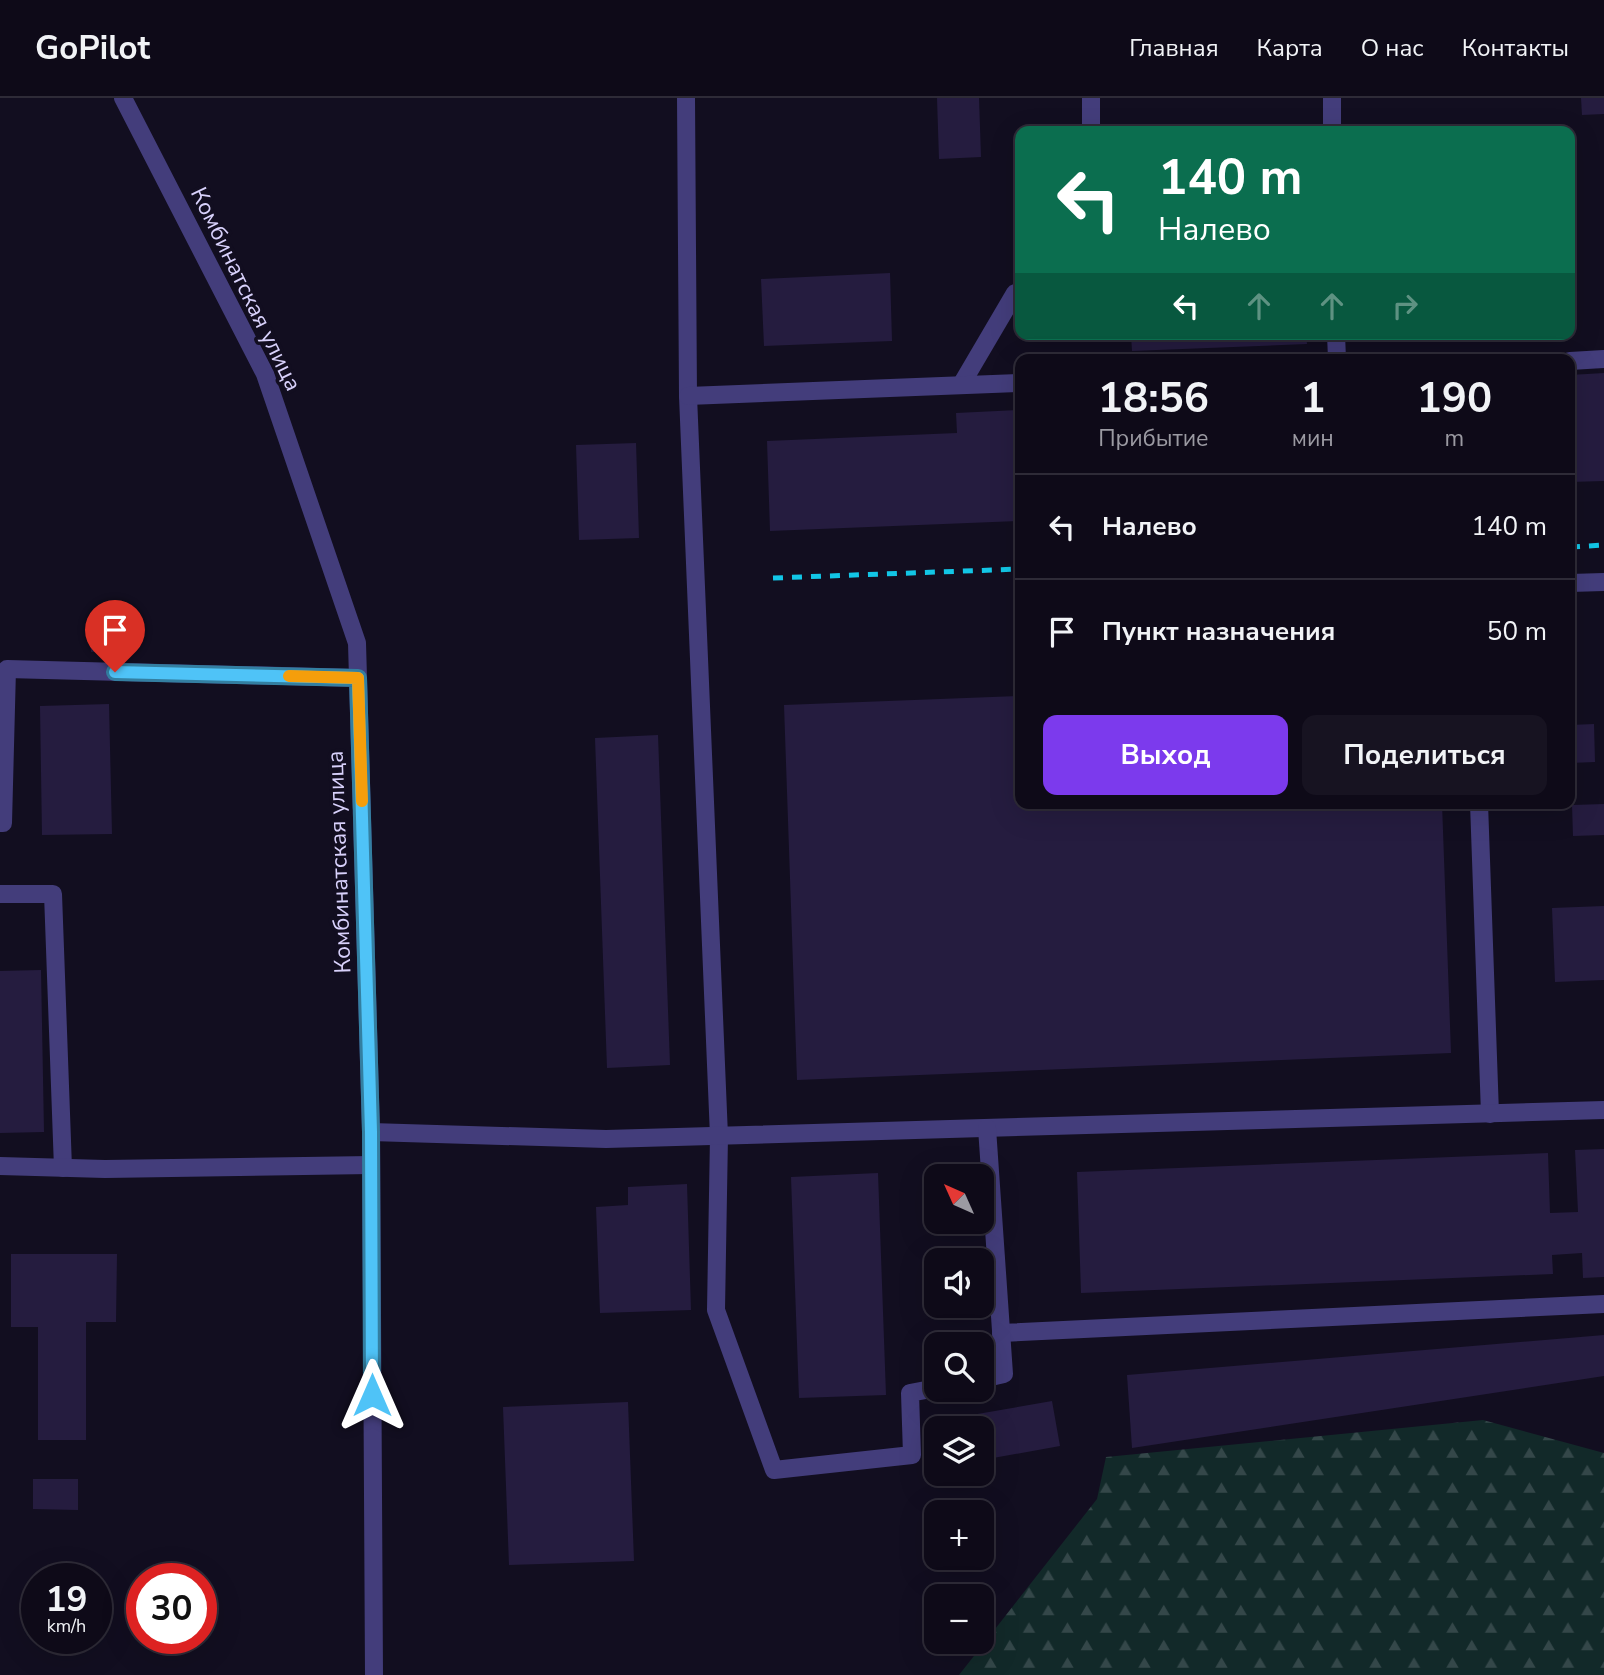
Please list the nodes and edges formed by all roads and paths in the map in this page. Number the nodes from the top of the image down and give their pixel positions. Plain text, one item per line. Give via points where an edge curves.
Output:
1 (122, 98) edge
2 (687, 98) edge
3 (1091, 98) edge
4 (1332, 98) edge
5 (1091, 126) edge
6 (1332, 126) edge
7 (1015, 293) edge
8 (1604, 359) edge
9 (1575, 361) edge
10 (1015, 383) edge
11 (961, 385) junction
12 (688, 396) junction
13 (1604, 582) edge
14 (1575, 583) edge
15 (358, 678) junction
16 (1479, 809) edge
17 (0, 823) edge
18 (0, 894) edge
19 (1604, 1110) edge
20 (1490, 1114) junction
21 (986, 1128) junction
22 (371, 1132) junction
23 (719, 1136) junction
24 (372, 1165) junction
25 (0, 1166) edge
26 (63, 1168) junction
27 (1604, 1304) edge
28 (1001, 1333) junction
29 (994, 1376) edge
30 (924, 1390) edge
31 (374, 1675) edge

1 - 15 street, Комбинатская улица via 265,374 357,643
2 - 12 street
3 - 5 street
4 - 6 street
7 - 11 street
8 - 9 street
10 - 11 street
11 - 12 street
12 - 23 street
13 - 14 street
15 - 17 street via 7,670
15 - 22 street, Комбинатская улица
16 - 20 street
18 - 26 street via 53,894
19 - 20 street
20 - 21 street
21 - 23 street
21 - 28 street
22 - 23 street via 606,1139
22 - 24 street, Комбинатская улица
23 - 30 street via 716,1310 774,1471 912,1455 910,1393
24 - 26 street
24 - 31 street, Комбинатская улица
25 - 26 street
27 - 28 street
28 - 29 street via 1004,1374

